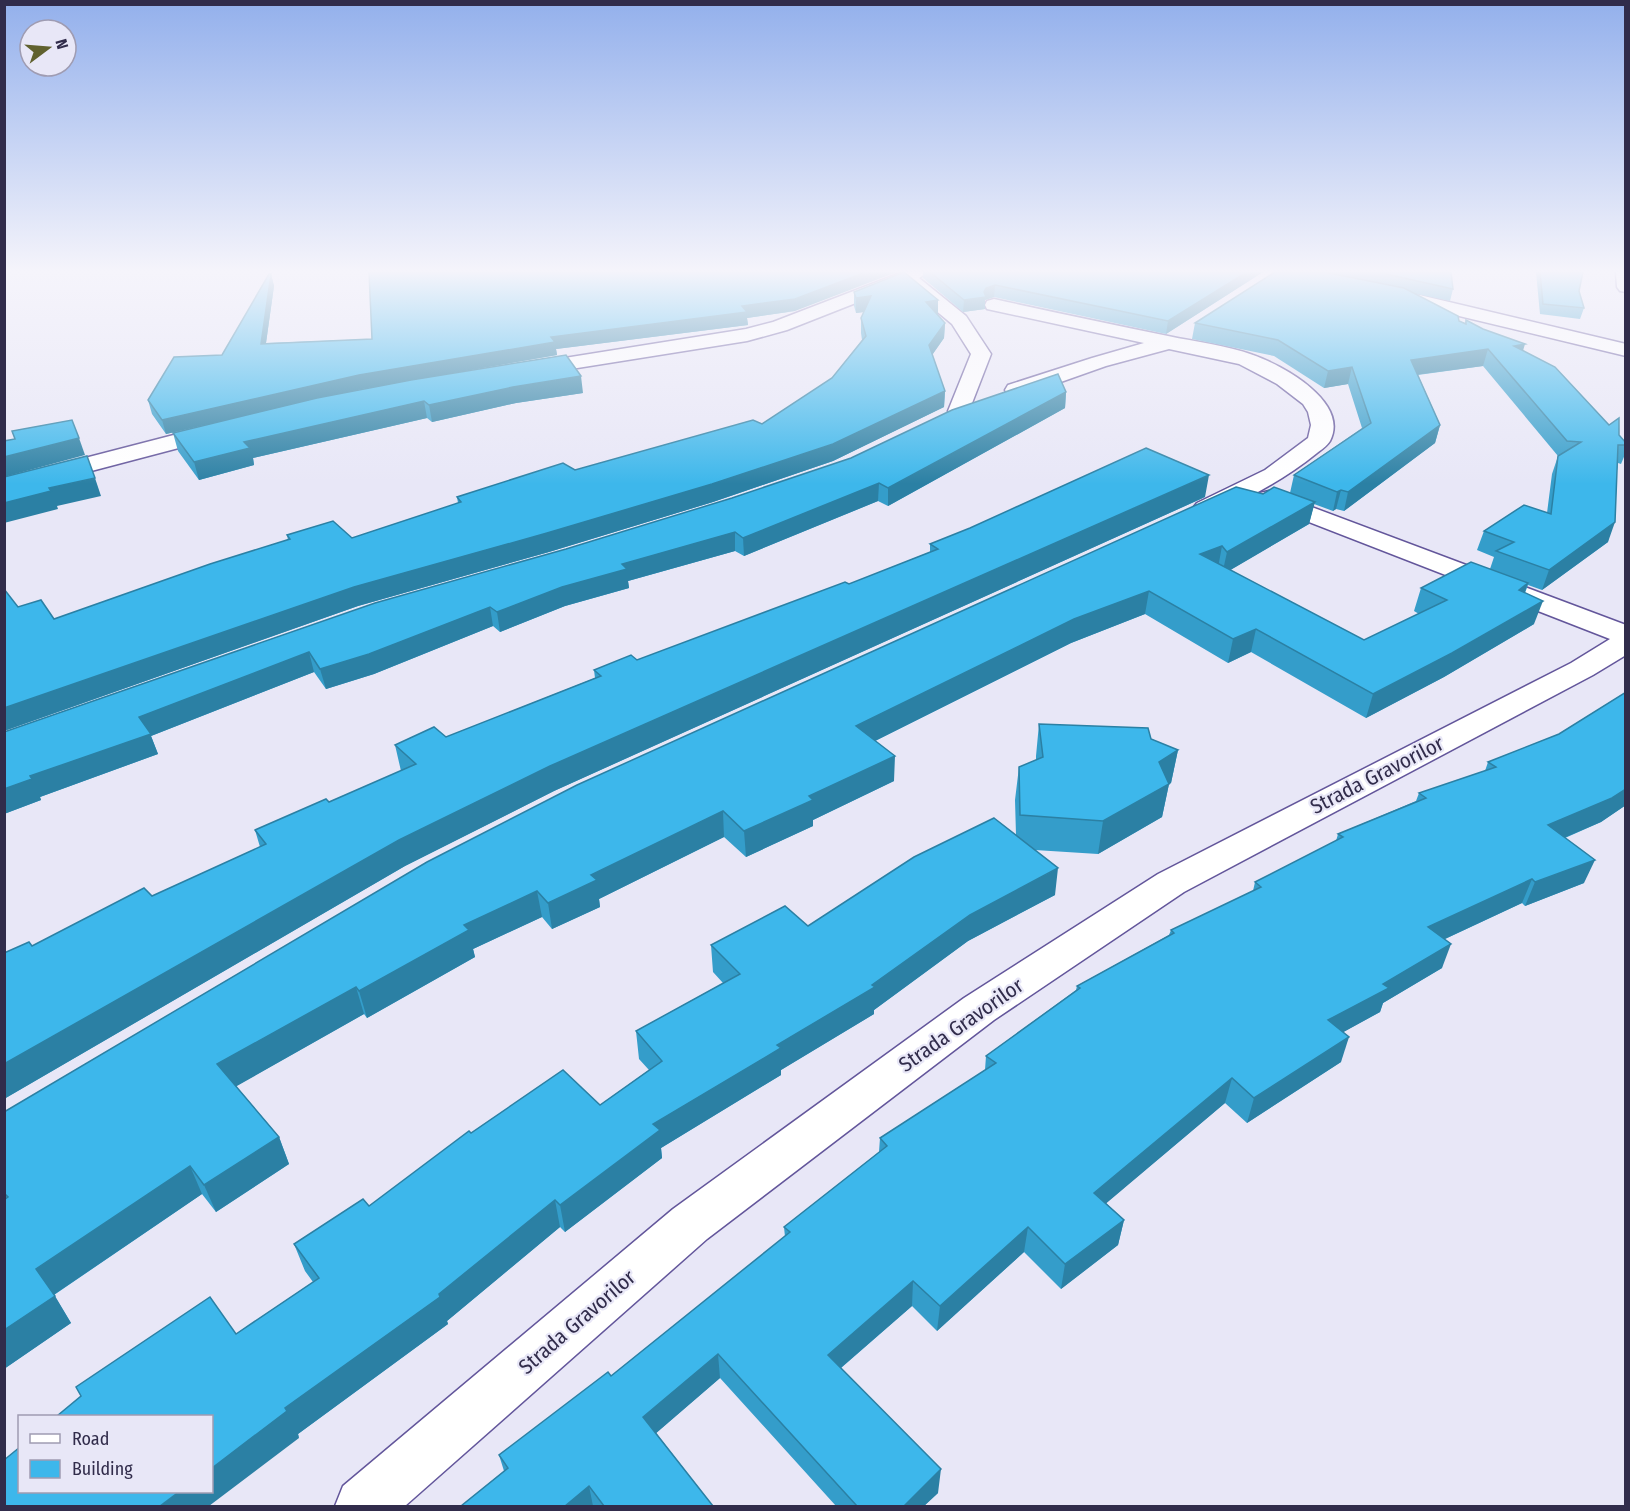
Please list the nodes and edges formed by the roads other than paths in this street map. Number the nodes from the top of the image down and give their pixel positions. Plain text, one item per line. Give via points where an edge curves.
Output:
1 (700, 343) edge
2 (977, 343) edge
3 (1168, 343) edge
4 (1172, 343) edge
5 (1594, 343) edge
6 (1626, 350) edge
7 (508, 373) edge
8 (236, 426) edge
9 (4, 487) edge
10 (1247, 489) junction
11 (1182, 519) edge
12 (1626, 635) edge
13 (1626, 642) edge
14 (363, 1506) edge

1 - 7 street
2 - 3 street via 981,354 968,409 1099,362
4 - 10 street via 1245,359 1277,373 1308,395 1322,418 1319,439 1293,464
5 - 6 street
8 - 9 street
10 - 11 street
10 - 12 street
13 - 14 street, Strada Gravorilor via 1582,669 1172,883 979,1009 690,1224

